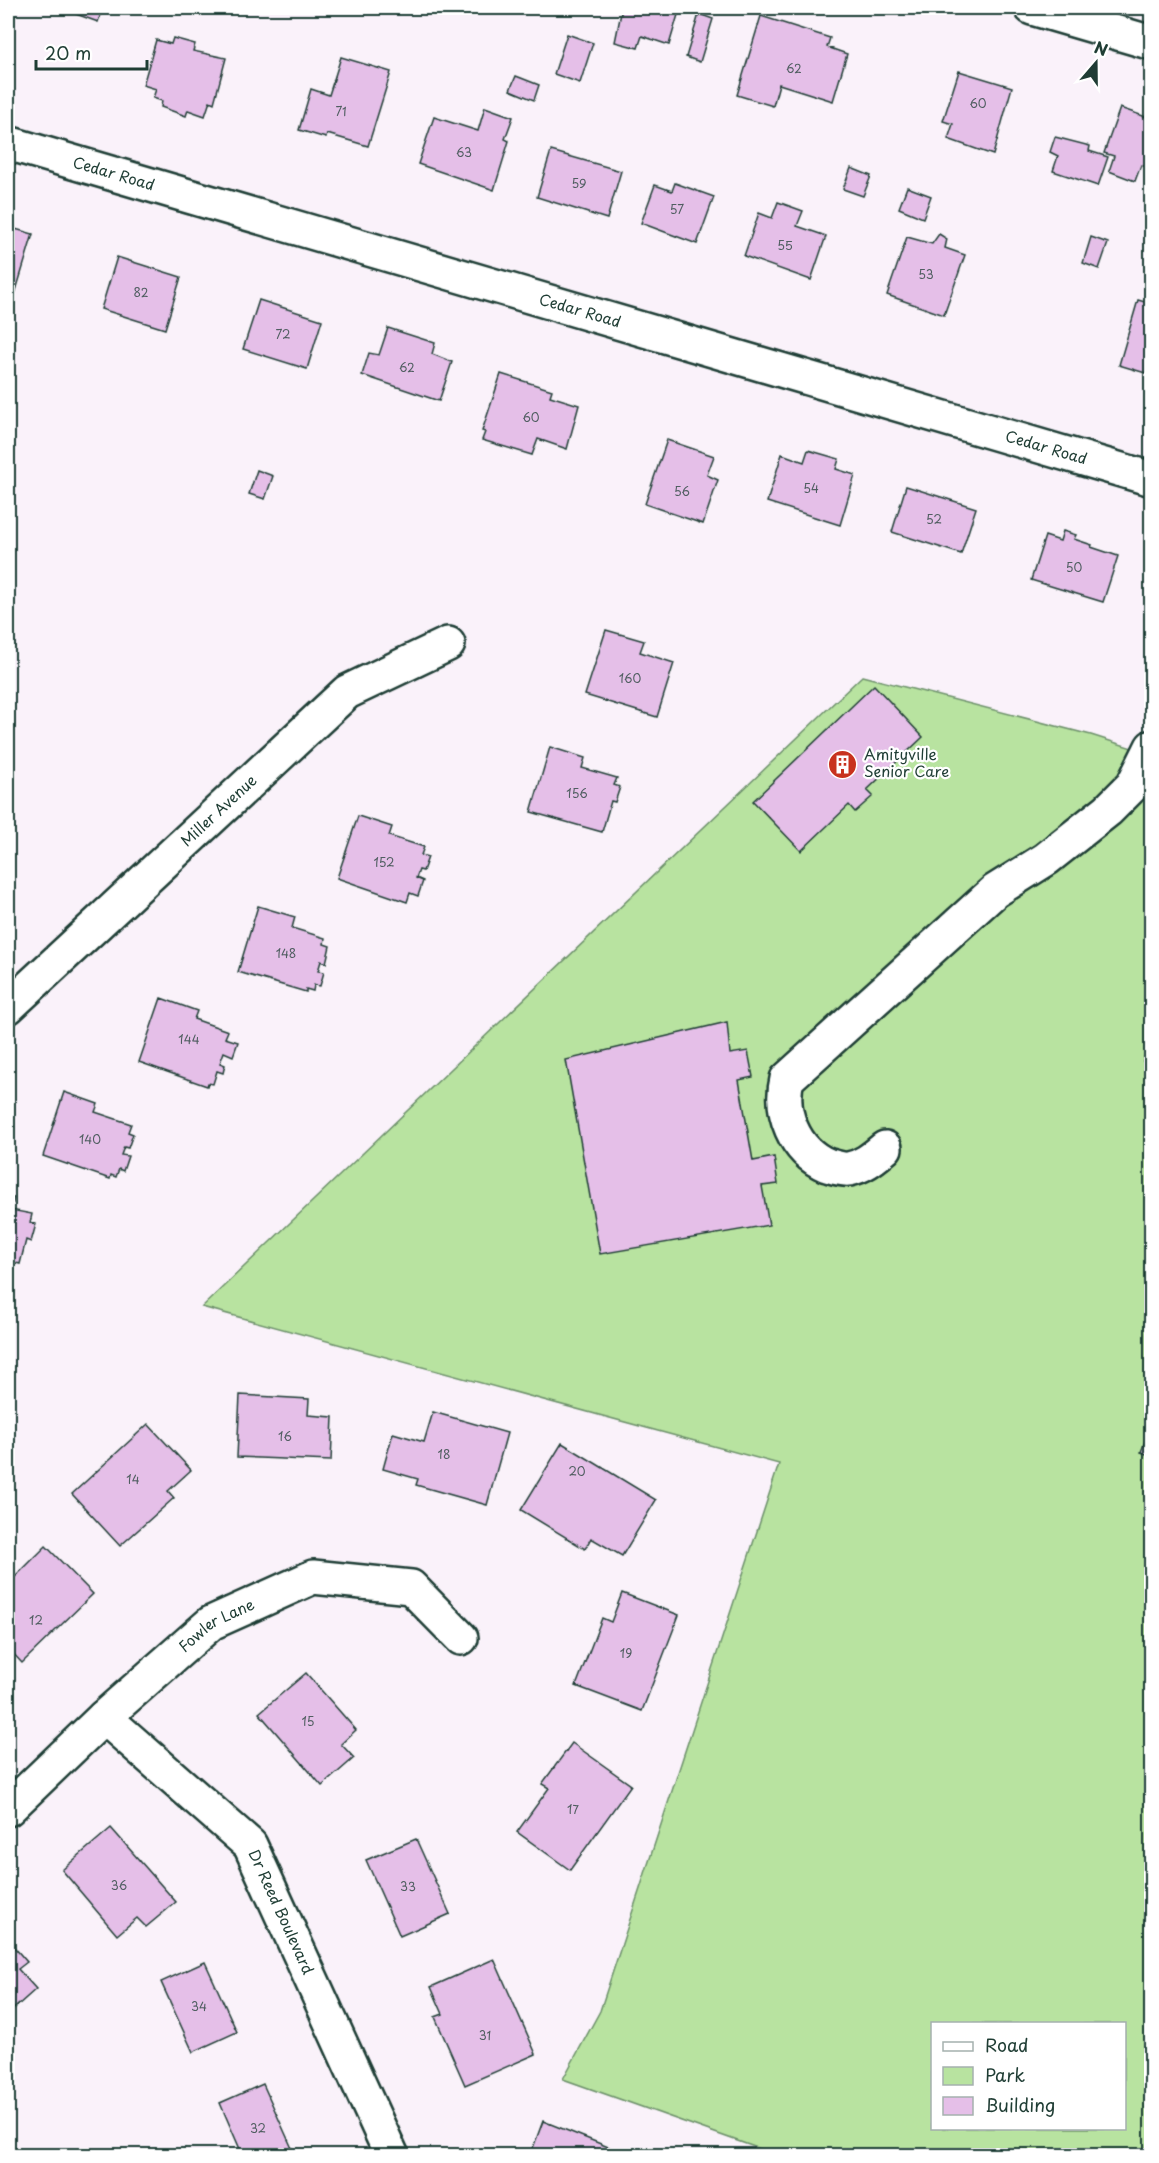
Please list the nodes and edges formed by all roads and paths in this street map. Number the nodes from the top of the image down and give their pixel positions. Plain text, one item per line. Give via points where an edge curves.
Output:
1 (1032, 8) edge
2 (1152, 43) edge
3 (8, 143) edge
4 (1152, 479) edge
5 (448, 644) dead end
6 (1152, 747) edge
7 (8, 1007) edge
8 (885, 1148) dead end
9 (461, 1638) dead end
10 (104, 1717) junction
11 (8, 1809) edge
12 (392, 2156) edge

1 - 2 street
3 - 4 street, Cedar Road
5 - 7 street, Miller Avenue via 346,692
6 - 8 street via 1133,785 1108,810 1046,859 995,891 787,1079 785,1103 795,1137 810,1155 847,1170 867,1162
9 - 10 street, Fowler Lane via 411,1587 313,1577 212,1623
10 - 11 street, Fowler Lane
10 - 12 street, Dr Reed Boulevard via 250,1845

